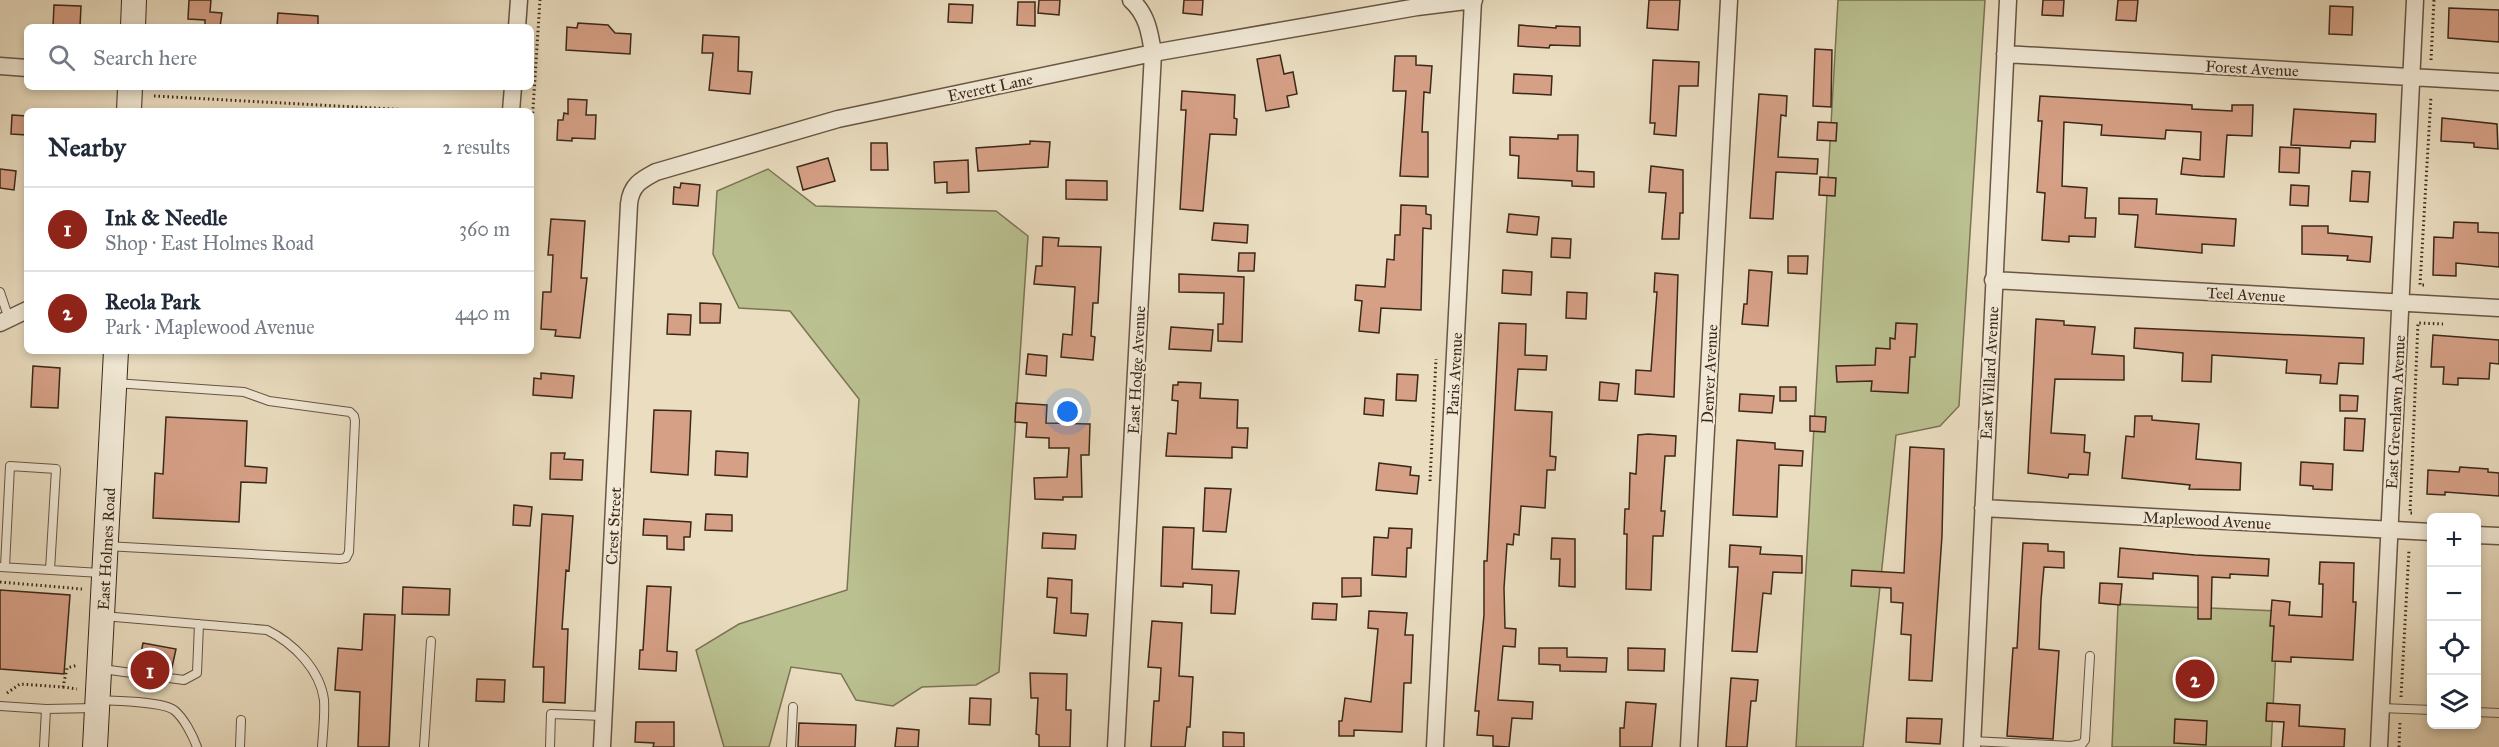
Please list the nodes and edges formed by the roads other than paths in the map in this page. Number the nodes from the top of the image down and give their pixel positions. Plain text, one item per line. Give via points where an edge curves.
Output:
1 (134, 0) edge
2 (519, 0) edge
3 (1131, 0) edge
4 (1474, 0) edge
5 (1730, 0) edge
6 (2008, 0) edge
7 (2415, 0) edge
8 (133, 24) edge
9 (517, 24) edge
10 (1153, 53) junction
11 (2005, 54) junction
12 (0, 66) edge
13 (24, 68) edge
14 (2412, 77) junction
15 (2499, 82) edge
16 (513, 90) edge
17 (511, 108) edge
18 (1993, 280) junction
19 (0, 292) edge
20 (2401, 302) junction
21 (624, 306) joint
22 (2499, 308) edge
23 (24, 311) edge
24 (4, 321) edge
25 (116, 354) edge
26 (115, 383) junction
27 (1983, 508) junction
28 (2390, 529) junction
29 (2427, 532) edge
30 (2481, 535) edge
31 (2499, 536) edge
32 (106, 546) junction
33 (2, 567) edge
34 (50, 570) junction
35 (105, 573) junction
36 (102, 616) junction
37 (199, 624) junction
38 (431, 641) dead end
39 (2090, 656) dead end
40 (89, 667) junction
41 (91, 699) junction
42 (0, 706) edge
43 (793, 707) dead end
44 (2381, 708) junction
45 (46, 709) junction
46 (2427, 710) edge
47 (2481, 712) edge
48 (2499, 713) edge
49 (603, 716) junction
50 (241, 720) dead end
51 (1972, 744) edge
52 (44, 747) edge
53 (95, 747) edge
54 (197, 747) edge
55 (240, 747) edge
56 (322, 747) edge
57 (424, 747) edge
58 (550, 747) edge
59 (602, 747) edge
60 (791, 747) edge
61 (1116, 747) edge
62 (1435, 747) edge
63 (1689, 747) edge
64 (2379, 747) edge

1 - 8 street
2 - 9 street
3 - 10 street, East Hodge Avenue via 1141,9
4 - 10 street, Everett Lane
4 - 62 street, Paris Avenue
5 - 63 street, Denver Avenue
6 - 11 street, East Willard Avenue
7 - 14 street, East Greenlawn Avenue
10 - 21 street, Everett Lane via 838,119 656,172 638,182 630,195
10 - 61 street, East Hodge Avenue
11 - 14 street, Forest Avenue
11 - 18 street, East Willard Avenue
12 - 13 street
14 - 15 street, Forest Avenue
14 - 20 street, East Greenlawn Avenue
16 - 17 street
18 - 20 street, Teel Avenue
18 - 27 street, East Willard Avenue
19 - 24 lane
20 - 22 street, Teel Avenue
20 - 28 street, East Greenlawn Avenue
21 - 49 street, Crest Street
23 - 24 street
25 - 26 street, East Holmes Road
26 - 32 street, East Holmes Road
26 - 32 lane via 244,392 269,401 350,412 355,421 349,552 340,559
27 - 28 street, Maplewood Avenue
27 - 51 street, East Willard Avenue
28 - 29 street, Maplewood Avenue
28 - 44 street, East Greenlawn Avenue
30 - 31 street
32 - 35 street, East Holmes Road
33 - 34 lane
33 - 34 lane via 10,466 56,469
34 - 35 lane
35 - 36 street, East Holmes Road
36 - 37 lane
36 - 40 street, East Holmes Road
37 - 40 lane via 197,673 192,678
37 - 56 lane via 267,630 286,640 311,668 321,689
38 - 57 lane
39 - 51 lane via 2082,744
40 - 41 street, East Holmes Road
41 - 45 lane
41 - 53 street, East Holmes Road
41 - 54 lane via 148,703 174,710
42 - 45 lane
43 - 60 lane
44 - 46 lane
44 - 64 street, East Greenlawn Avenue
45 - 52 lane
47 - 48 lane
49 - 58 lane via 551,714
49 - 59 street, Crest Street
50 - 55 lane

